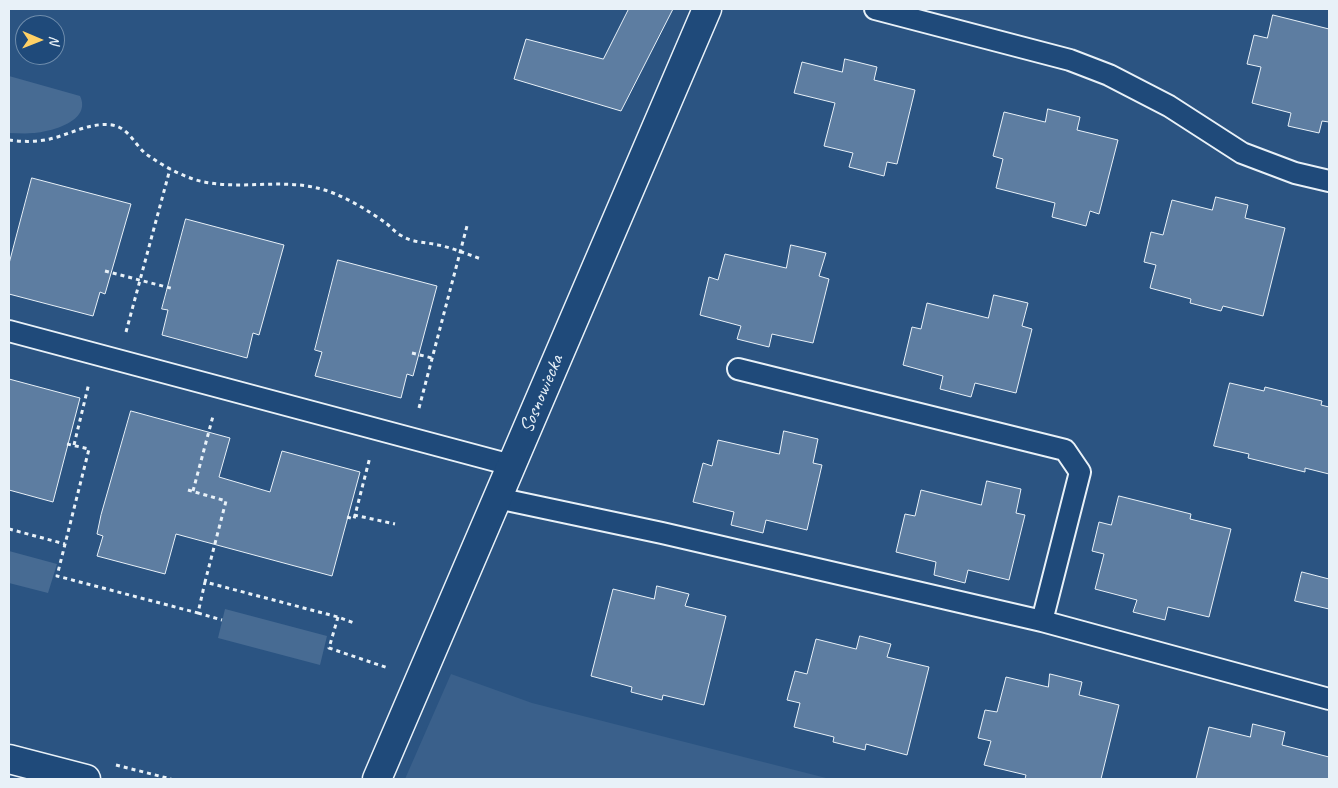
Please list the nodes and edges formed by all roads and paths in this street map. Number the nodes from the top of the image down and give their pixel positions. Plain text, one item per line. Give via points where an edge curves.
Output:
1 (707, 9) edge
2 (875, 9) edge
3 (9, 140) edge
4 (170, 169) junction
5 (1329, 181) edge
6 (467, 226) dead end
7 (460, 252) junction
8 (482, 259) dead end
9 (105, 271) dead end
10 (140, 280) junction
11 (174, 289) dead end
12 (128, 326) dead end
13 (9, 331) edge
14 (412, 353) dead end
15 (432, 358) junction
16 (738, 369) dead end
17 (90, 382) dead end
18 (415, 411) dead end
19 (214, 416) dead end
20 (67, 444) dead end
21 (74, 445) junction
22 (371, 455) dead end
23 (511, 465) junction
24 (188, 490) dead end
25 (193, 491) junction
26 (497, 498) junction
27 (354, 515) junction
28 (347, 518) dead end
29 (394, 524) dead end
30 (9, 529) edge
31 (65, 544) junction
32 (205, 582) junction
33 (198, 613) junction
34 (338, 617) junction
35 (222, 620) dead end
36 (1042, 621) junction
37 (354, 624) dead end
38 (396, 671) dead end
39 (1329, 699) edge
40 (9, 758) edge
41 (86, 779) edge
42 (377, 779) edge

1 - 23 street, Sosnowiecka
2 - 5 lane via 1070,60 1170,106 1242,152 1295,173
3 - 4 path via 50,139 96,124 114,125 128,133 144,152
4 - 7 path via 193,179 218,184 288,184 317,188 369,212 402,237
4 - 10 path
6 - 7 path
7 - 8 path
7 - 15 path
9 - 10 path
10 - 11 path
10 - 12 path
13 - 23 lane
14 - 15 path
15 - 18 path via 420,408
16 - 36 lane via 1065,450 1080,472
17 - 21 path
19 - 25 path
20 - 21 path
21 - 31 path via 90,449
22 - 27 path
23 - 26 street, Sosnowiecka
24 - 25 path
25 - 32 path via 226,500
26 - 36 lane
26 - 42 street, Sosnowiecka
27 - 28 path via 354,519
27 - 29 path
30 - 31 path
31 - 33 path via 55,575
32 - 33 path
32 - 34 path
33 - 35 path
34 - 37 path
34 - 38 path via 329,648
36 - 39 lane
40 - 41 street

